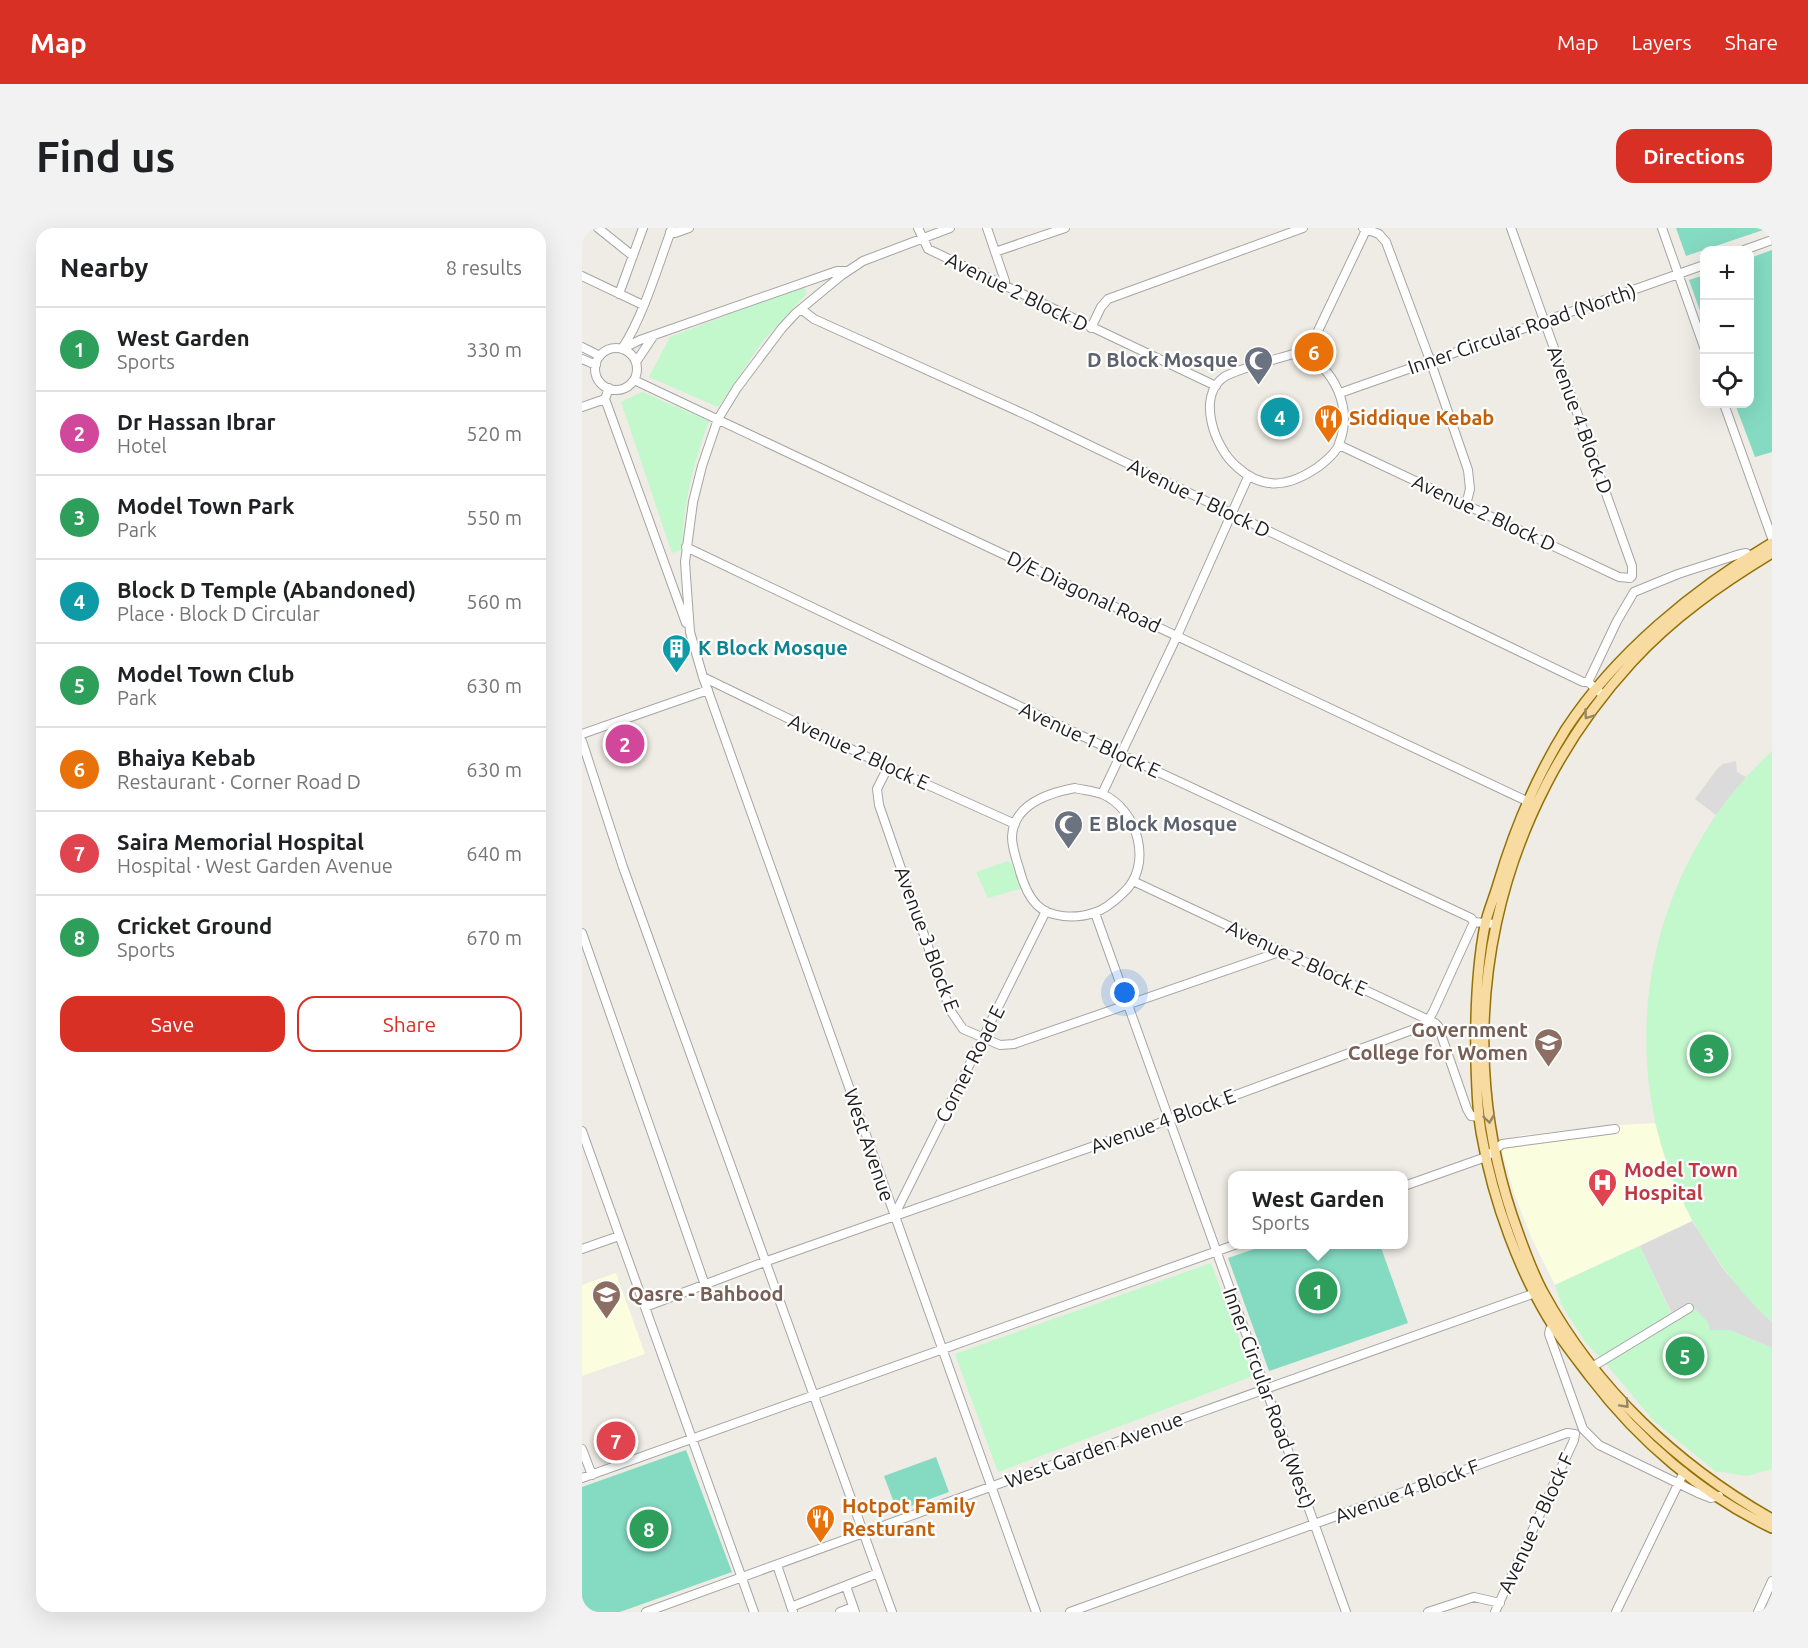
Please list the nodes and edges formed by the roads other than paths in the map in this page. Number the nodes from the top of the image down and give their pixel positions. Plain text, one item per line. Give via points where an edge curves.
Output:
1 (598, 228) edge
2 (643, 228) edge
3 (688, 228) edge
4 (918, 228) edge
5 (950, 228) edge
6 (987, 228) edge
7 (1065, 228) edge
8 (1303, 228) edge
9 (1365, 228) edge
10 (1511, 228) edge
11 (1662, 228) edge
12 (671, 230) edge
13 (922, 238) junction
14 (1772, 240) edge
15 (1754, 246) edge
16 (996, 252) junction
17 (633, 256) junction
18 (1700, 266) edge
19 (847, 271) junction
20 (1678, 274) junction
21 (582, 276) edge
22 (1004, 286) junction
23 (619, 294) junction
24 (643, 305) junction
25 (801, 309) junction
26 (1544, 320) junction
27 (1092, 328) junction
28 (654, 335) junction
29 (1700, 336) edge
30 (582, 347) edge
31 (622, 349) junction
32 (600, 356) junction
33 (1306, 356) junction
34 (582, 359) edge
35 (1430, 360) junction
36 (636, 362) junction
37 (596, 365) junction
38 (634, 380) junction
39 (1216, 386) junction
40 (609, 388) junction
41 (1340, 393) junction
42 (605, 399) junction
43 (582, 407) edge
44 (1725, 408) edge
45 (718, 419) junction
46 (1339, 445) junction
47 (1248, 477) junction
48 (1466, 505) junction
49 (1231, 514) junction
50 (1772, 537) edge
51 (1772, 543) edge
52 (686, 547) junction
53 (1772, 553) edge
54 (1751, 556) junction
55 (1630, 578) junction
56 (1637, 590) junction
57 (690, 632) junction
58 (1177, 636) junction
59 (703, 677) junction
60 (1596, 689) junction
61 (708, 690) junction
62 (582, 734) edge
63 (582, 741) edge
64 (1122, 755) junction
65 (888, 767) junction
66 (1102, 794) junction
67 (1531, 803) junction
68 (1015, 824) junction
69 (1133, 881) junction
70 (1046, 911) junction
71 (1095, 913) junction
72 (1474, 922) junction
73 (1490, 924) junction
74 (582, 933) edge
75 (1282, 951) junction
76 (1128, 1005) junction
77 (1429, 1020) junction
78 (984, 1037) junction
79 (1479, 1117) junction
80 (1168, 1120) junction
81 (1615, 1129) dead end
82 (582, 1131) edge
83 (1490, 1154) junction
84 (1408, 1185) edge
85 (894, 1216) junction
86 (620, 1236) junction
87 (1228, 1248) edge
88 (582, 1249) edge
89 (1216, 1252) junction
90 (766, 1261) junction
91 (705, 1285) junction
92 (1539, 1292) junction
93 (645, 1307) junction
94 (1689, 1308) dead end
95 (1554, 1328) junction
96 (942, 1349) junction
97 (1592, 1367) junction
98 (1266, 1389) junction
99 (813, 1396) junction
100 (1579, 1431) junction
101 (692, 1439) junction
102 (582, 1449) edge
103 (1684, 1472) junction
104 (592, 1475) junction
105 (582, 1478) edge
106 (1678, 1484) junction
107 (990, 1487) junction
108 (1721, 1493) junction
109 (1772, 1520) edge
110 (1314, 1524) junction
111 (1772, 1528) edge
112 (863, 1533) junction
113 (777, 1565) junction
114 (878, 1573) junction
115 (742, 1579) junction
116 (1772, 1581) edge
117 (846, 1586) junction
118 (1500, 1603) junction
119 (792, 1609) edge
120 (854, 1610) edge
121 (646, 1612) edge
122 (754, 1612) edge
123 (840, 1612) edge
124 (892, 1612) edge
125 (1036, 1612) edge
126 (1070, 1612) edge
127 (1346, 1612) edge
128 (1428, 1612) edge
129 (1495, 1612) edge
130 (1616, 1612) edge
131 (1758, 1612) edge

1 - 17 street
2 - 17 street
3 - 12 street via 675,233
4 - 13 street
5 - 13 street
6 - 16 street
7 - 16 street
8 - 27 street via 1108,299
9 - 33 street
9 - 35 street via 1386,242
10 - 26 street, Avenue 4 Block D
11 - 20 street
12 - 24 street
13 - 19 street
13 - 22 street, Avenue 2 Block D via 928,249
14 - 15 street
16 - 22 street
17 - 23 street
18 - 20 street, Inner Circular Road (North)
19 - 25 street
19 - 28 street via 837,271
20 - 26 street, Inner Circular Road (North)
20 - 29 street
21 - 23 street
22 - 27 street, Avenue 2 Block D
23 - 24 street
24 - 31 street
25 - 45 street via 764,350
25 - 49 street, Avenue 1 Block D via 814,319 1033,418
26 - 35 street, Inner Circular Road (North)
26 - 55 street, Avenue 4 Block D via 1632,566
27 - 39 street, Avenue 2 Block D
28 - 31 street
28 - 36 street
30 - 32 street
31 - 32 street via 610,349
31 - 36 street
32 - 37 street
33 - 39 street via 1293,354 1232,374
33 - 41 street via 1320,365
34 - 37 street
35 - 41 street, Inner Circular Road (North)
35 - 48 street via 1468,470 1470,489
36 - 38 street
37 - 40 street via 597,377
38 - 40 street via 626,387
38 - 45 street, D/E Diagonal Road
39 - 47 street via 1211,406 1212,428 1222,451
40 - 42 street
41 - 46 street via 1344,416
42 - 43 street
42 - 57 street
44 - 50 street
45 - 52 street via 698,484
45 - 58 street, D/E Diagonal Road
46 - 47 street via 1324,462 1294,480 1273,483
46 - 48 street, Avenue 2 Block D
47 - 49 street
48 - 55 street, Avenue 2 Block D via 1619,577
49 - 58 street
49 - 60 street, Avenue 1 Block D
51 - 54 main road
52 - 57 street
52 - 64 street, Avenue 1 Block E
53 - 60 main road via 1695,604
54 - 56 street via 1742,553
54 - 60 main road via 1690,598
55 - 56 street
56 - 60 street via 1627,601
57 - 59 street, West Avenue
58 - 64 street
58 - 67 street, D/E Diagonal Road
59 - 61 street, West Avenue
59 - 65 street, Avenue 2 Block E
60 - 67 main road via 1565,732
61 - 62 street
61 - 85 street, West Avenue
63 - 90 street via 623,867
64 - 66 street
64 - 72 street, Avenue 1 Block E
65 - 68 street, Avenue 2 Block E
65 - 78 street, Avenue 3 Block E via 876,789 879,805 950,1010 963,1029
66 - 68 street via 1075,788 1054,792 1028,807
66 - 69 street via 1124,811 1136,833 1139,858
67 - 73 main road via 1509,846
68 - 70 street via 1012,839 1021,875 1034,902
69 - 71 street via 1119,897
69 - 75 street, Avenue 2 Block E
70 - 71 street via 1066,916
70 - 78 street, Corner Road E
71 - 76 street, Inner Circular Road (West)
72 - 73 street, Avenue 1 Block E
72 - 77 street
73 - 79 main road via 1476,1010
73 -> 83 main road via 1484,1028
74 - 91 street
75 - 76 street, Avenue 3 Block E
75 - 77 street, Avenue 2 Block E
76 - 78 street, Avenue 3 Block E via 1007,1046
76 - 80 street, Inner Circular Road (West)
77 - 79 street via 1438,1026 1467,1110 1471,1116
77 - 80 street, Avenue 4 Block E via 1420,1027
78 - 85 street, Corner Road E
79 - 83 main road
80 - 85 street, Avenue 4 Block E
80 - 89 street, Inner Circular Road (West)
81 - 83 street via 1514,1141 1502,1144
82 - 86 street
83 - 84 street
83 - 92 main road via 1502,1213 1518,1255
85 - 90 street, Avenue 4 Block E
85 - 96 street, West Avenue
86 - 88 street
86 - 93 street
87 - 89 street
89 - 96 street
89 - 98 street, Inner Circular Road (West)
90 - 91 street, Avenue 4 Block E
90 - 99 street
91 - 93 street, Avenue 4 Block E
92 - 95 main road
92 - 97 main road
92 - 98 street, West Garden Avenue
93 - 101 street
94 - 97 street
95 - 100 street via 1549,1334
95 - 103 main road via 1625,1419
96 - 99 street
96 - 107 street, West Avenue
97 -> 108 main road via 1662,1441
98 - 107 street, West Garden Avenue
98 - 110 street, Inner Circular Road (West)
99 - 101 street
99 - 112 street
100 - 106 street
100 - 110 street, Avenue 4 Block F
100 - 118 street, Avenue 2 Block F
101 - 104 street
101 - 115 street
102 - 104 street
103 - 106 street
103 - 108 main road
104 - 105 street
106 - 108 street via 1711,1498
106 - 130 street
107 - 112 street, West Garden Avenue
107 - 125 street, West Avenue
108 - 109 main road
108 - 111 main road via 1751,1518
110 - 126 street, Avenue 4 Block F
110 - 127 street, Inner Circular Road (West)
112 - 113 street, West Garden Avenue
112 - 114 street
113 - 115 street, West Garden Avenue
113 - 119 street
114 - 117 street
114 - 124 street
115 - 121 street, West Garden Avenue
115 - 122 street
116 - 131 street
117 - 119 street
117 - 120 street
118 - 128 street via 1474,1597
118 - 129 street, Avenue 2 Block F
120 - 123 street

